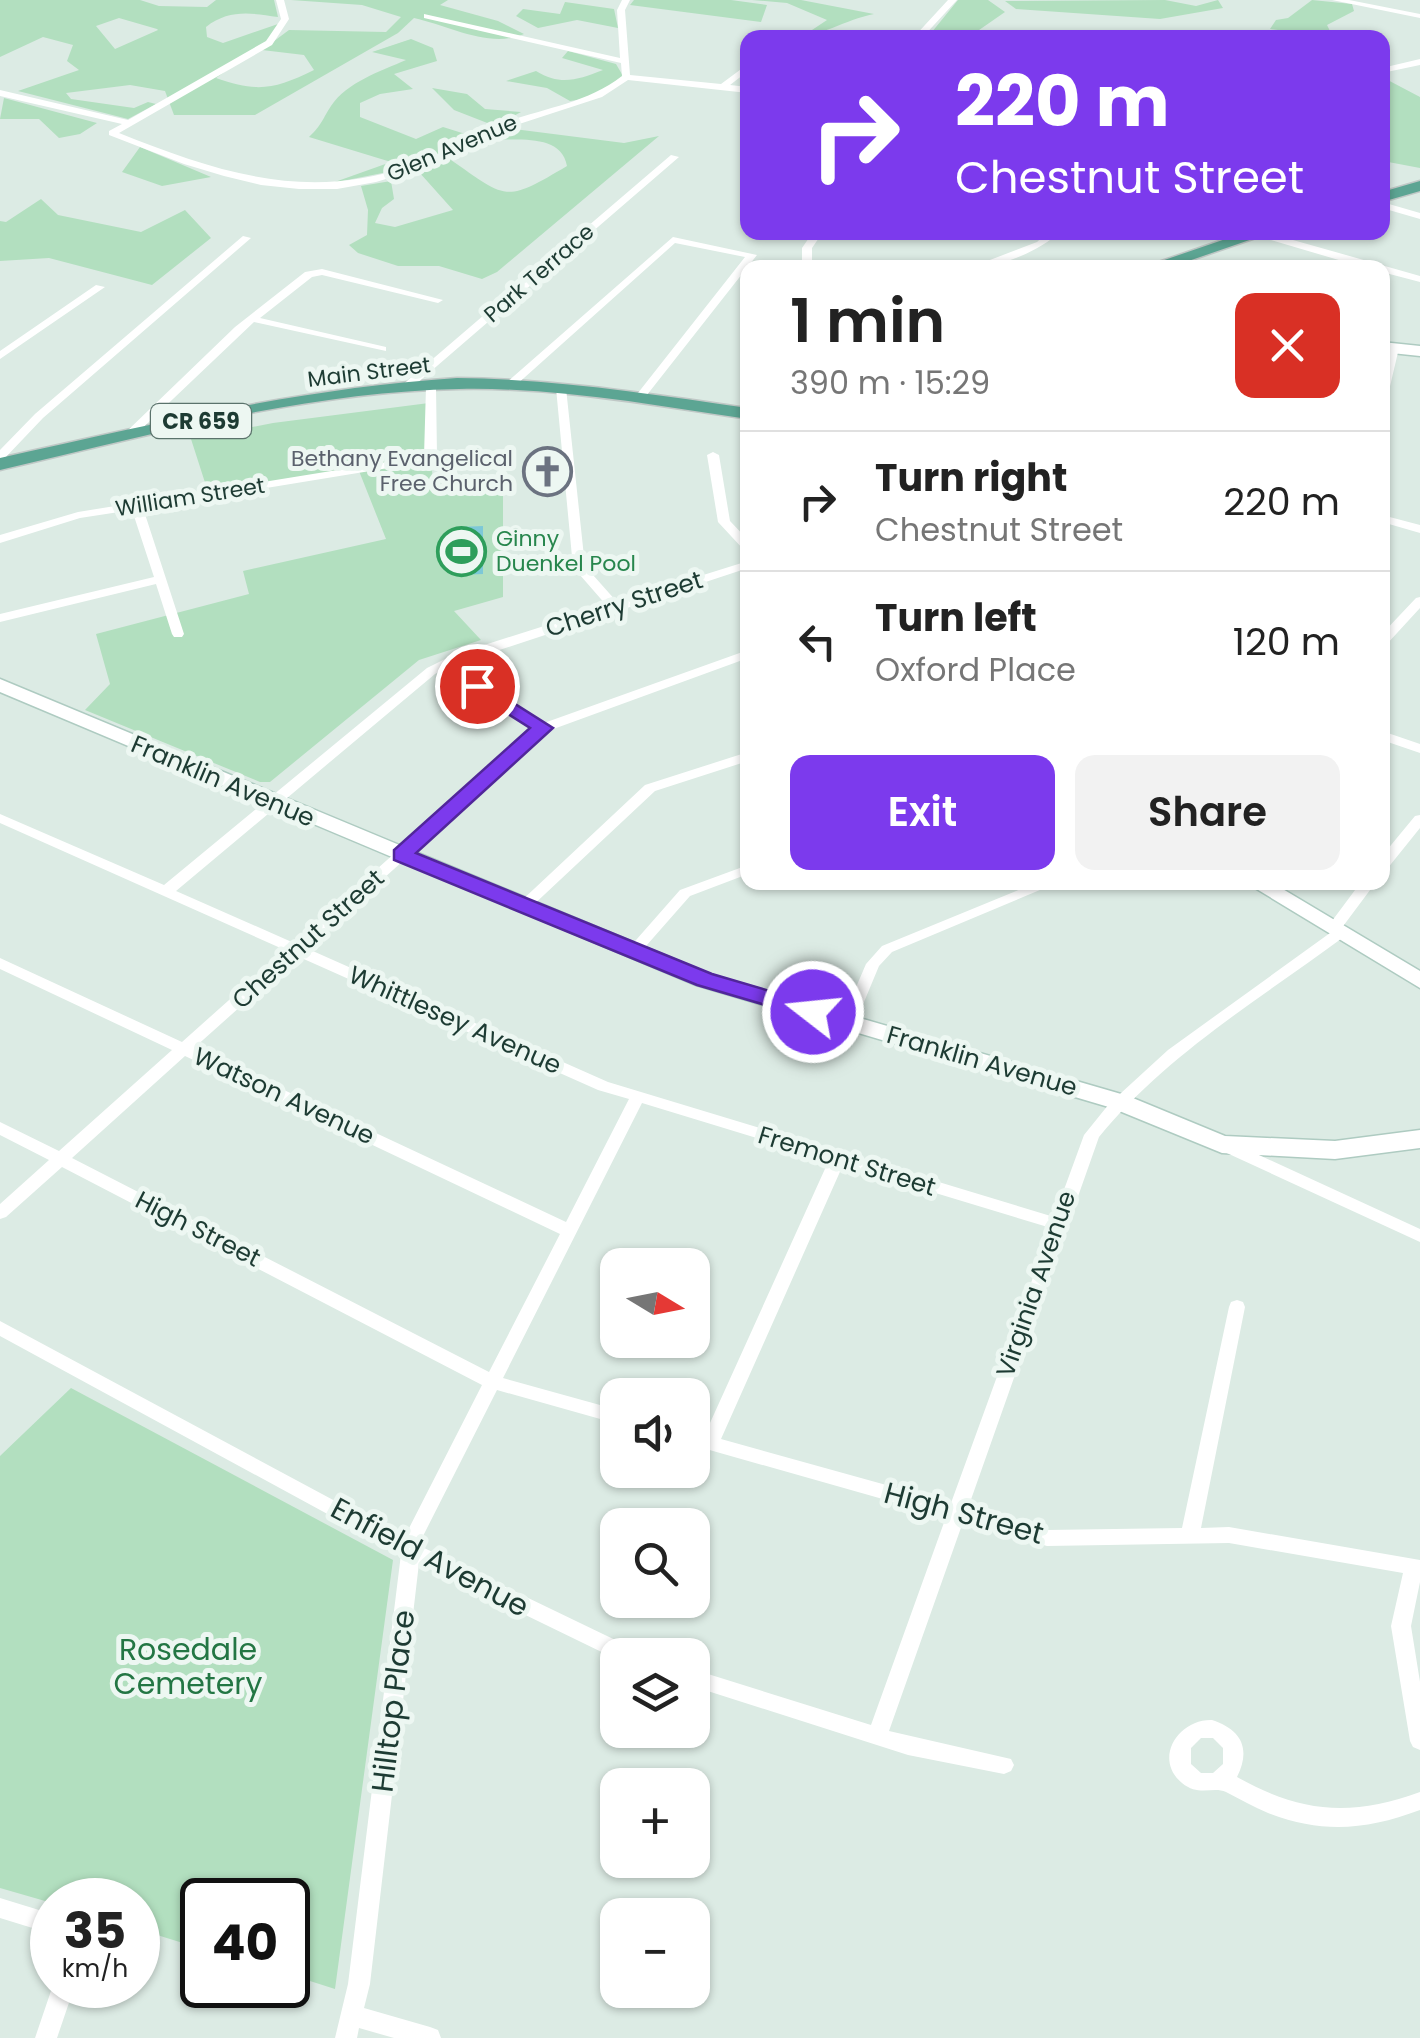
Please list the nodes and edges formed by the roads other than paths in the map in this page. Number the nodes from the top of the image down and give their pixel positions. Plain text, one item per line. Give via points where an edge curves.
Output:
1 (280, 0) edge
2 (626, 0) edge
3 (953, 0) edge
4 (1342, 0) edge
5 (427, 16) dead end
6 (1420, 16) edge
7 (923, 30) edge
8 (622, 61) junction
9 (1420, 62) edge
10 (1390, 70) edge
11 (740, 73) edge
12 (626, 78) junction
13 (724, 86) junction
14 (740, 89) edge
15 (2, 94) edge
16 (130, 123) junction
17 (674, 157) dead end
18 (1420, 186) edge
19 (1390, 195) edge
20 (1390, 207) edge
21 (1420, 216) edge
22 (246, 238) dead end
23 (1045, 240) edge
24 (1239, 240) edge
25 (1286, 240) edge
26 (748, 260) edge
27 (996, 260) edge
28 (1175, 260) edge
29 (1354, 260) edge
30 (740, 270) edge
31 (1390, 271) edge
32 (1420, 279) edge
33 (100, 287) dead end
34 (438, 300) dead end
35 (252, 319) junction
36 (1390, 347) edge
37 (382, 349) dead end
38 (3, 351) edge
39 (1420, 351) edge
40 (511, 384) junction
41 (431, 387) junction
42 (561, 388) junction
43 (404, 390) junction
44 (639, 398) junction
45 (740, 413) edge
46 (129, 435) junction
47 (713, 455) dead end
48 (0, 461) edge
49 (137, 506) junction
50 (1390, 520) edge
51 (1420, 528) edge
52 (0, 539) edge
53 (740, 539) edge
54 (740, 567) edge
55 (160, 580) junction
56 (1420, 600) edge
57 (615, 607) junction
58 (0, 618) edge
59 (1390, 633) edge
60 (178, 634) dead end
61 (740, 657) edge
62 (444, 664) junction
63 (0, 685) edge
64 (543, 728) junction
65 (1390, 738) edge
66 (1420, 749) edge
67 (740, 759) edge
68 (274, 802) junction
69 (0, 818) edge
70 (1420, 818) edge
71 (401, 855) junction
72 (1390, 856) edge
73 (740, 872) edge
74 (1032, 890) edge
75 (1268, 890) edge
76 (1364, 890) edge
77 (165, 892) junction
78 (524, 906) junction
79 (1336, 931) junction
80 (296, 949) junction
81 (634, 950) junction
82 (0, 963) edge
83 (1420, 981) edge
84 (849, 1022) junction
85 (185, 1050) junction
86 (637, 1098) junction
87 (1120, 1102) junction
88 (0, 1128) edge
89 (1420, 1138) edge
90 (1222, 1144) junction
91 (62, 1158) junction
92 (838, 1158) junction
93 (0, 1214) edge
94 (1057, 1224) junction
95 (568, 1230) junction
96 (1420, 1236) edge
97 (1237, 1307) dead end
98 (0, 1328) edge
99 (490, 1380) junction
100 (600, 1412) edge
101 (710, 1422) edge
102 (710, 1444) edge
103 (956, 1512) junction
104 (1190, 1536) junction
105 (410, 1550) junction
106 (1417, 1567) edge
107 (600, 1642) edge
108 (710, 1684) edge
109 (877, 1737) junction
110 (1420, 1741) edge
111 (1004, 1765) dead end
112 (1224, 1780) dead end
113 (1420, 1801) edge
114 (0, 1908) edge
115 (30, 1917) edge
116 (56, 2008) edge
117 (353, 2015) junction
118 (46, 2038) edge
119 (346, 2038) edge
120 (430, 2038) edge

1 - 16 street via 285,19 269,43
2 - 8 street
3 - 7 street
4 - 6 street
5 - 8 street
8 - 12 street
9 - 10 street
11 - 13 street
12 - 13 street
12 - 16 street, Glen Avenue via 587,104 529,116 418,167 344,185 307,188 223,177 112,134
13 - 14 street
15 - 16 street
17 - 43 street, Park Terrace
18 - 19 main road
20 - 21 street
22 - 48 street via 39,416
23 - 27 street
24 - 28 main road
25 - 29 street
26 - 40 street via 752,255 680,238
30 - 44 street
31 - 32 street
33 - 38 street
34 - 35 street via 315,272
35 - 37 street
35 - 46 street
36 - 39 street
40 - 41 main road, Main Street / CR 659
40 - 42 main road, Main Street / CR 659
41 - 43 main road, Main Street / CR 659
41 - 49 street, William Street via 426,459
42 - 44 main road, Main Street / CR 659
42 - 57 street via 579,568
43 - 46 main road, Main Street / CR 659
44 - 45 main road, Main Street / CR 659
46 - 48 main road, Main Street / CR 659
47 - 53 street via 724,522
49 - 52 street, William Street via 78,515
49 - 55 street
50 - 51 street
54 - 57 street, Cherry Street
55 - 58 street
55 - 60 street
56 - 59 street
57 - 62 street, Cherry Street
61 - 64 street, Chestnut Street
62 - 64 street
62 - 68 street, Cherry Street
63 - 68 street, Franklin Avenue
64 - 71 street, Chestnut Street
65 - 66 street
67 - 78 street via 650,788
68 - 71 street, Franklin Avenue
68 - 77 street, Cherry Street
69 - 77 street, Whittlesey Avenue
70 - 72 street
71 - 78 street, Franklin Avenue
71 - 80 street, Chestnut Street
73 - 81 street via 685,893
74 - 84 street via 887,949 873,964
75 - 79 street
76 - 79 street, Virginia Avenue
77 - 80 street, Whittlesey Avenue
78 - 81 street, Franklin Avenue
79 - 83 street
79 - 87 street, Virginia Avenue
80 - 85 street, Chestnut Street
80 - 86 street, Whittlesey Avenue
81 - 84 street, Franklin Avenue via 704,980
82 - 85 street, Watson Avenue
84 - 87 street, Franklin Avenue
85 - 91 street, Chestnut Street
85 - 95 street, Watson Avenue
86 - 92 street, Fremont Street
86 - 95 street, Hilltop Place
87 - 90 street, Franklin Avenue
87 - 94 street, Virginia Avenue via 1092,1136
88 - 91 street, High Street
89 - 90 street, Franklin Avenue via 1335,1150
90 - 96 street
91 - 93 street, Chestnut Street
91 - 99 street, High Street
92 - 94 street, Fremont Street
92 - 101 street
94 - 103 street, Virginia Avenue
95 - 99 street, Hilltop Place
97 - 104 street
98 - 105 street, Enfield Avenue
99 - 100 street, High Street
99 - 105 street, Hilltop Place
102 - 103 street, High Street
103 - 104 street, High Street via 1047,1538
103 - 109 street, Virginia Avenue
104 - 106 street, High Street via 1229,1535
105 - 107 street, Enfield Avenue
105 - 117 street, Hilltop Place
106 - 110 street via 1402,1626
108 - 109 street
109 - 111 street
112 - 113 street via 1276,1806 1347,1821 1380,1818
114 - 115 street
116 - 118 street
117 - 119 street, Hilltop Place
117 - 120 street

